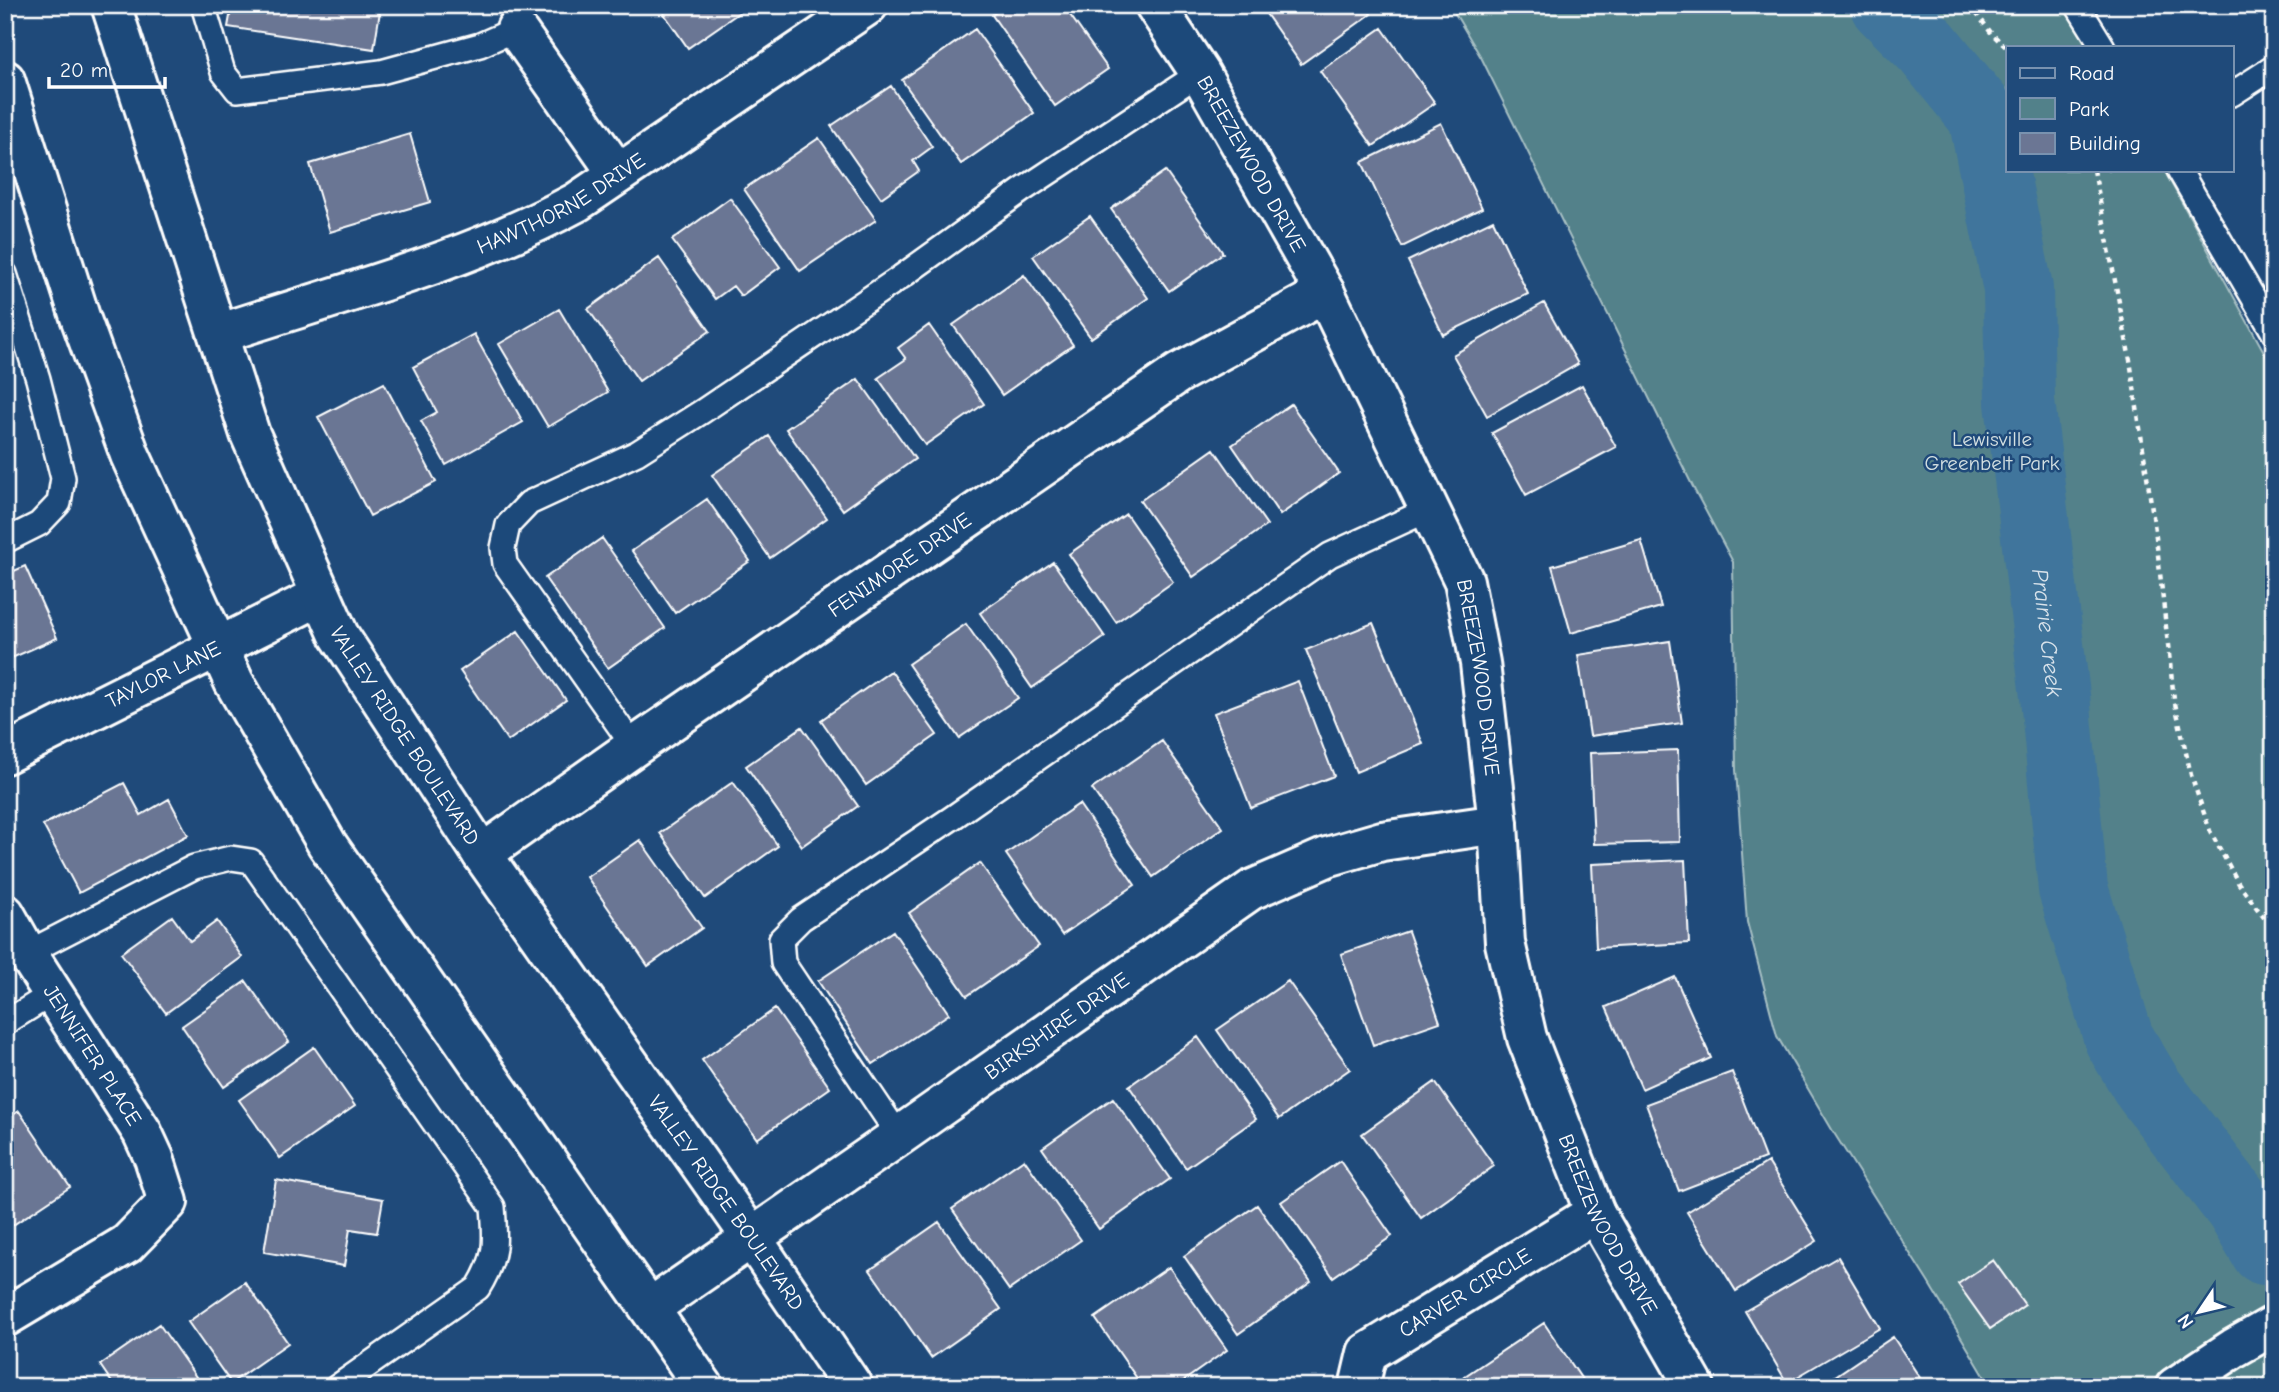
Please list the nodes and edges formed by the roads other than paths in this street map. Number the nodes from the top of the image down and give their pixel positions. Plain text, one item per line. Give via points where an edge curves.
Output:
1 (111, 5) edge
2 (203, 5) edge
3 (1154, 5) edge
4 (2077, 5) edge
5 (864, 7) edge
6 (516, 29) joint
7 (2102, 46) edge
8 (2274, 68) edge
9 (1200, 73) junction
10 (5, 80) edge
11 (2234, 93) edge
12 (2180, 172) edge
13 (618, 174) junction
14 (5, 274) edge
15 (1325, 293) junction
16 (2274, 332) edge
17 (218, 334) junction
18 (1430, 509) junction
19 (5, 541) edge
20 (320, 596) junction
21 (217, 646) junction
22 (634, 747) junction
23 (5, 754) edge
24 (1498, 824) junction
25 (482, 855) junction
26 (5, 914) edge
27 (27, 953) junction
28 (52, 993) junction
29 (5, 1023) edge
30 (899, 1136) junction
31 (1595, 1213) junction
32 (751, 1237) junction
33 (650, 1308) junction
34 (5, 1317) edge
35 (2274, 1325) edge
36 (337, 1387) edge
37 (704, 1387) edge
38 (853, 1387) edge
39 (1359, 1387) edge
40 (1695, 1387) edge
41 (2175, 1387) edge

1 - 17 street, VALLEY RIDGE BOULEVARD
2 - 6 lane via 223,72 237,90 381,72 480,45
3 - 9 street, BREEZEWOOD DRIVE
4 - 7 lane
5 - 13 street, HAWTHORNE DRIVE
6 - 13 street
8 - 11 lane
9 - 15 street, BREEZEWOOD DRIVE
9 - 22 lane via 703,411 637,453 529,503 508,526 505,564
10 - 21 street via 125,443
12 - 16 lane
13 - 17 street, HAWTHORNE DRIVE via 533,226 474,250
14 - 19 lane via 63,478 59,503 40,524
15 - 18 street, BREEZEWOOD DRIVE
15 - 22 street, FENIMORE DRIVE via 1179,373
17 - 20 street, VALLEY RIDGE BOULEVARD via 250,434
18 - 24 street, BREEZEWOOD DRIVE via 1464,581 1480,663
18 - 30 lane via 1330,555 801,919 781,939 783,963
20 - 21 street, TAYLOR LANE
20 - 25 street, VALLEY RIDGE BOULEVARD via 339,635
21 - 23 street, TAYLOR LANE
21 - 33 street via 327,844
22 - 25 street, FENIMORE DRIVE
24 - 30 street, BIRKSHIRE DRIVE via 1382,841 1251,890
24 - 31 street, BREEZEWOOD DRIVE via 1505,943 1527,1038
25 - 32 street, VALLEY RIDGE BOULEVARD
26 - 27 street, JENNIFER PLACE
27 - 28 street, JENNIFER PLACE
27 - 36 lane via 194,867 231,858 251,861 493,1208 496,1241 490,1268 478,1288
28 - 29 lane
28 - 34 street, JENNIFER PLACE via 142,1132 168,1202 127,1244
30 - 32 street, BIRKSHIRE DRIVE
31 - 39 street, CARVER CIRCLE via 1367,1353
31 - 40 street, BREEZEWOOD DRIVE
32 - 33 street, BIRKSHIRE DRIVE
32 - 38 street, VALLEY RIDGE BOULEVARD
33 - 37 street
35 - 41 street

